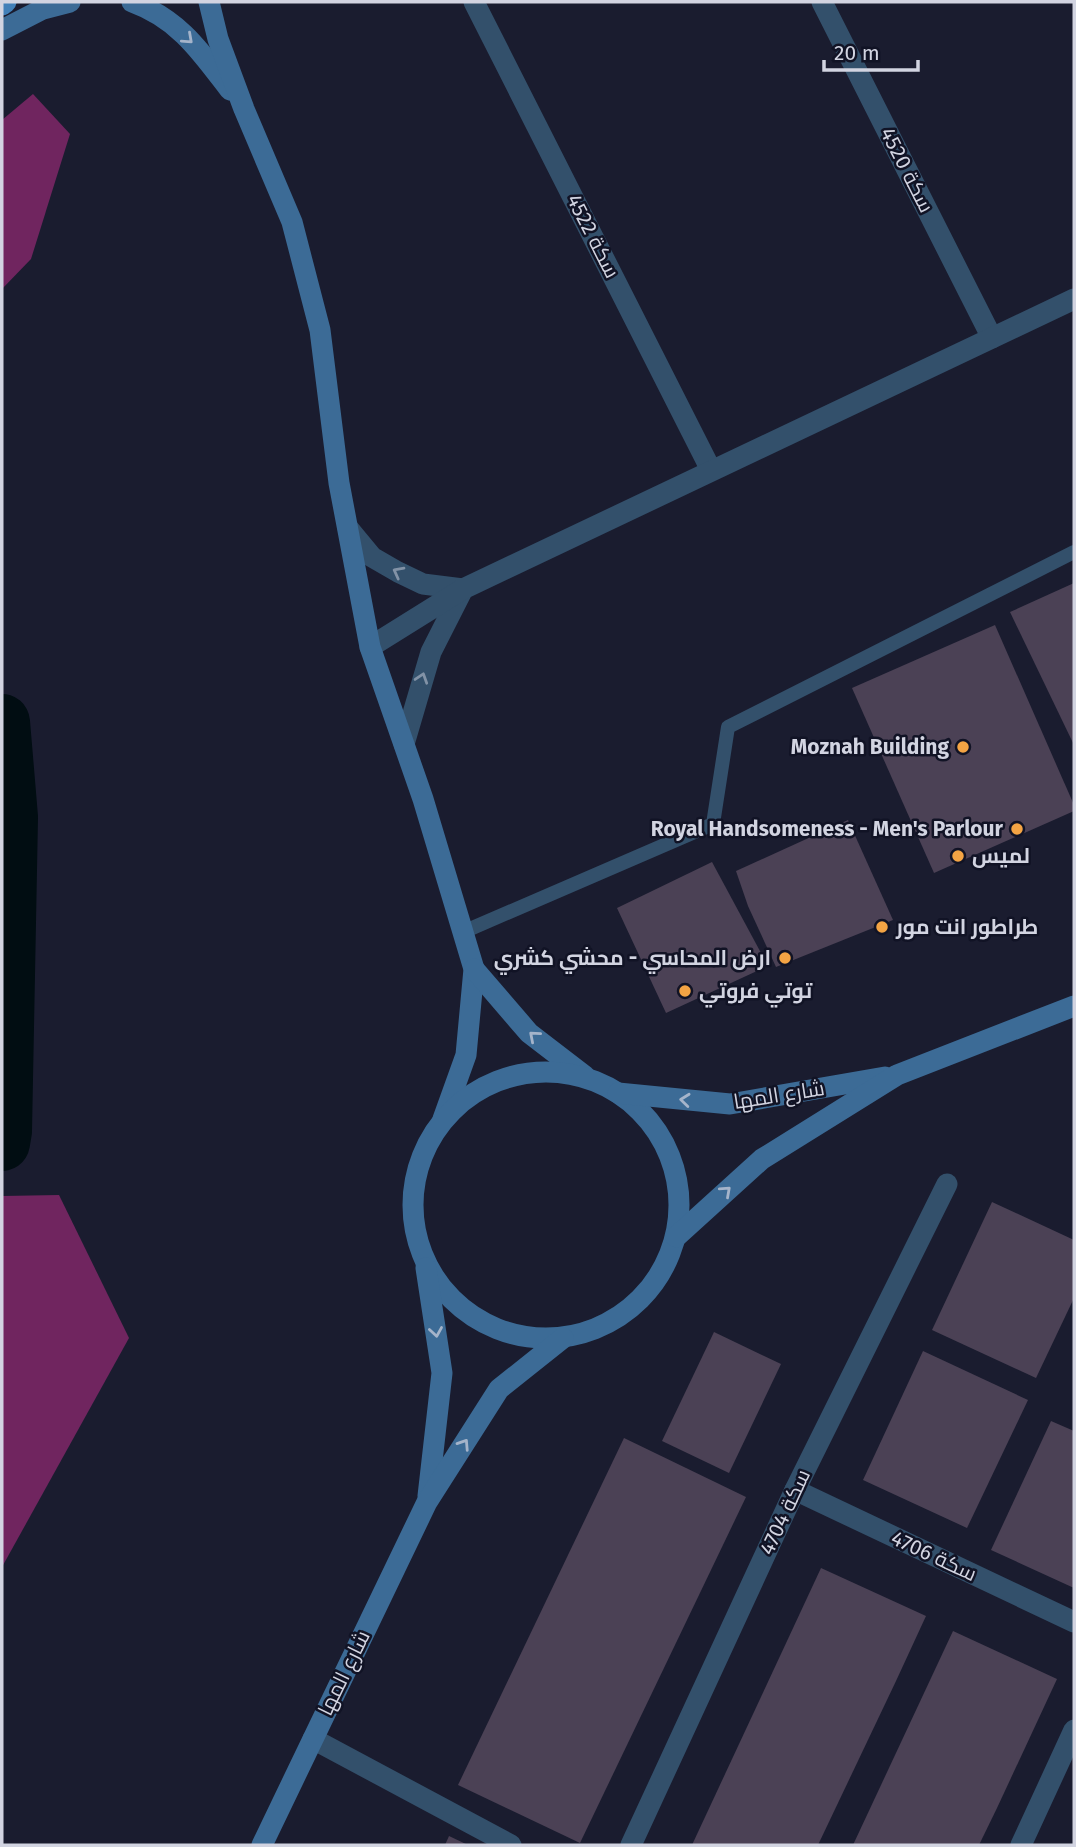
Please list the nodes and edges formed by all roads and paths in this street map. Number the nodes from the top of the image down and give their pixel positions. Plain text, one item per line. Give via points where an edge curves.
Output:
1 (6, 2) edge
2 (69, 2) edge
3 (132, 2) edge
4 (209, 2) edge
5 (474, 2) edge
6 (822, 2) edge
7 (2, 5) edge
8 (2, 30) edge
9 (244, 108) junction
10 (1074, 299) edge
11 (992, 338) junction
12 (711, 470) junction
13 (348, 528) junction
14 (1074, 552) edge
15 (463, 589) junction
16 (370, 647) junction
17 (404, 744) junction
18 (463, 932) junction
19 (474, 969) junction
20 (1074, 1006) edge
21 (897, 1075) junction
22 (587, 1078) junction
23 (618, 1093) junction
24 (443, 1119) junction
25 (947, 1184) dead end
26 (676, 1237) junction
27 (425, 1264) junction
28 (563, 1338) junction
29 (795, 1490) junction
30 (427, 1502) junction
31 (1074, 1622) edge
32 (1074, 1730) edge
33 (313, 1739) junction
34 (262, 1845) edge
35 (511, 1845) edge
36 (631, 1845) edge
37 (1021, 1845) edge

1 - 7 main road
2 - 8 street via 43,9
3 -> 9 street via 156,11 195,45
4 - 9 street
5 - 12 street, سكة 4522
6 - 11 street, سكة 4520
9 - 13 street via 292,222 320,330
10 - 11 street
11 - 12 street
12 - 15 street
15 -> 13 street via 423,584 398,572 372,557
13 - 16 street
14 - 18 lane via 728,727 713,824
15 - 16 street
17 -> 15 street via 431,652
16 - 17 street
17 - 18 street
18 - 19 street
22 -> 19 street via 529,1033
19 - 24 street via 466,1055
20 - 21 street, شارع المها
21 -> 23 street, شارع المها via 730,1104
26 -> 21 street, شارع المها via 762,1159
22 - 23 street
22 - 24 street via 548,1072 509,1077 473,1093
23 - 26 street via 650,1122 676,1171 680,1204
24 - 27 street via 423,1152 413,1189 413,1227
25 - 29 street, سكة 4704
26 - 28 street via 653,1284 623,1315 595,1330
27 - 28 street via 449,1298 482,1323 522,1336
27 -> 30 street, شارع المها via 442,1373
30 -> 28 street, شارع المها via 499,1389
29 - 31 street, 4706 سكة
29 - 36 street, سكة 4704
30 - 33 street, شارع المها
32 - 37 street
33 - 34 street, شارع المها
33 - 35 street

